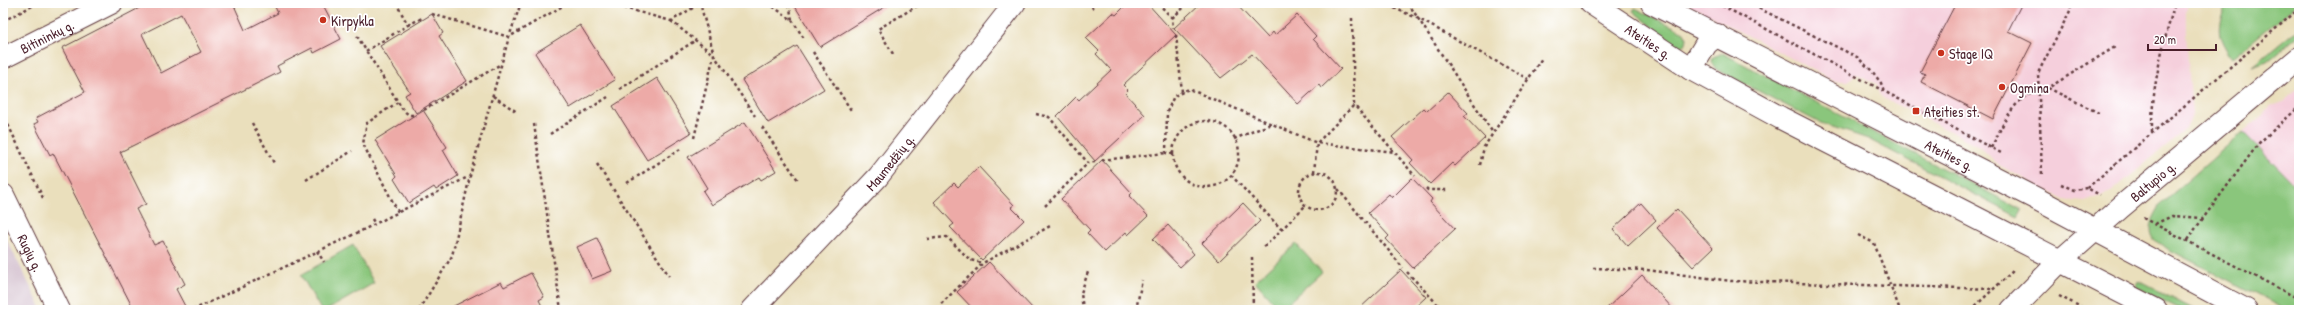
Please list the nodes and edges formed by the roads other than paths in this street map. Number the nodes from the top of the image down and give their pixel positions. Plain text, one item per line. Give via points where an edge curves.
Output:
1 (112, 3) edge
2 (1015, 3) edge
3 (1591, 3) edge
4 (1652, 3) edge
5 (1717, 35) junction
6 (3, 58) edge
7 (2299, 58) edge
8 (1691, 68) junction
9 (3, 195) edge
10 (2096, 230) junction
11 (2061, 260) junction
12 (59, 310) edge
13 (752, 310) edge
14 (2012, 310) edge
15 (2156, 310) edge
16 (2246, 310) edge

1 - 6 street, Bitininkų g.
2 - 13 street, Maumedžių g. via 878,177
3 - 8 main road, Ateities g.
4 - 5 main road, Ateities g.
5 - 8 main road via 1706,44
5 - 10 main road, Ateities g.
7 - 10 main road, Baltupio g.
8 - 11 main road, Ateities g. via 1781,118
9 - 12 main road, Rugių g.
10 - 11 main road, Baltupio g.
10 - 16 main road, Ateities g.
11 - 14 main road, Baltupio g.
11 - 15 main road, Ateities g.

